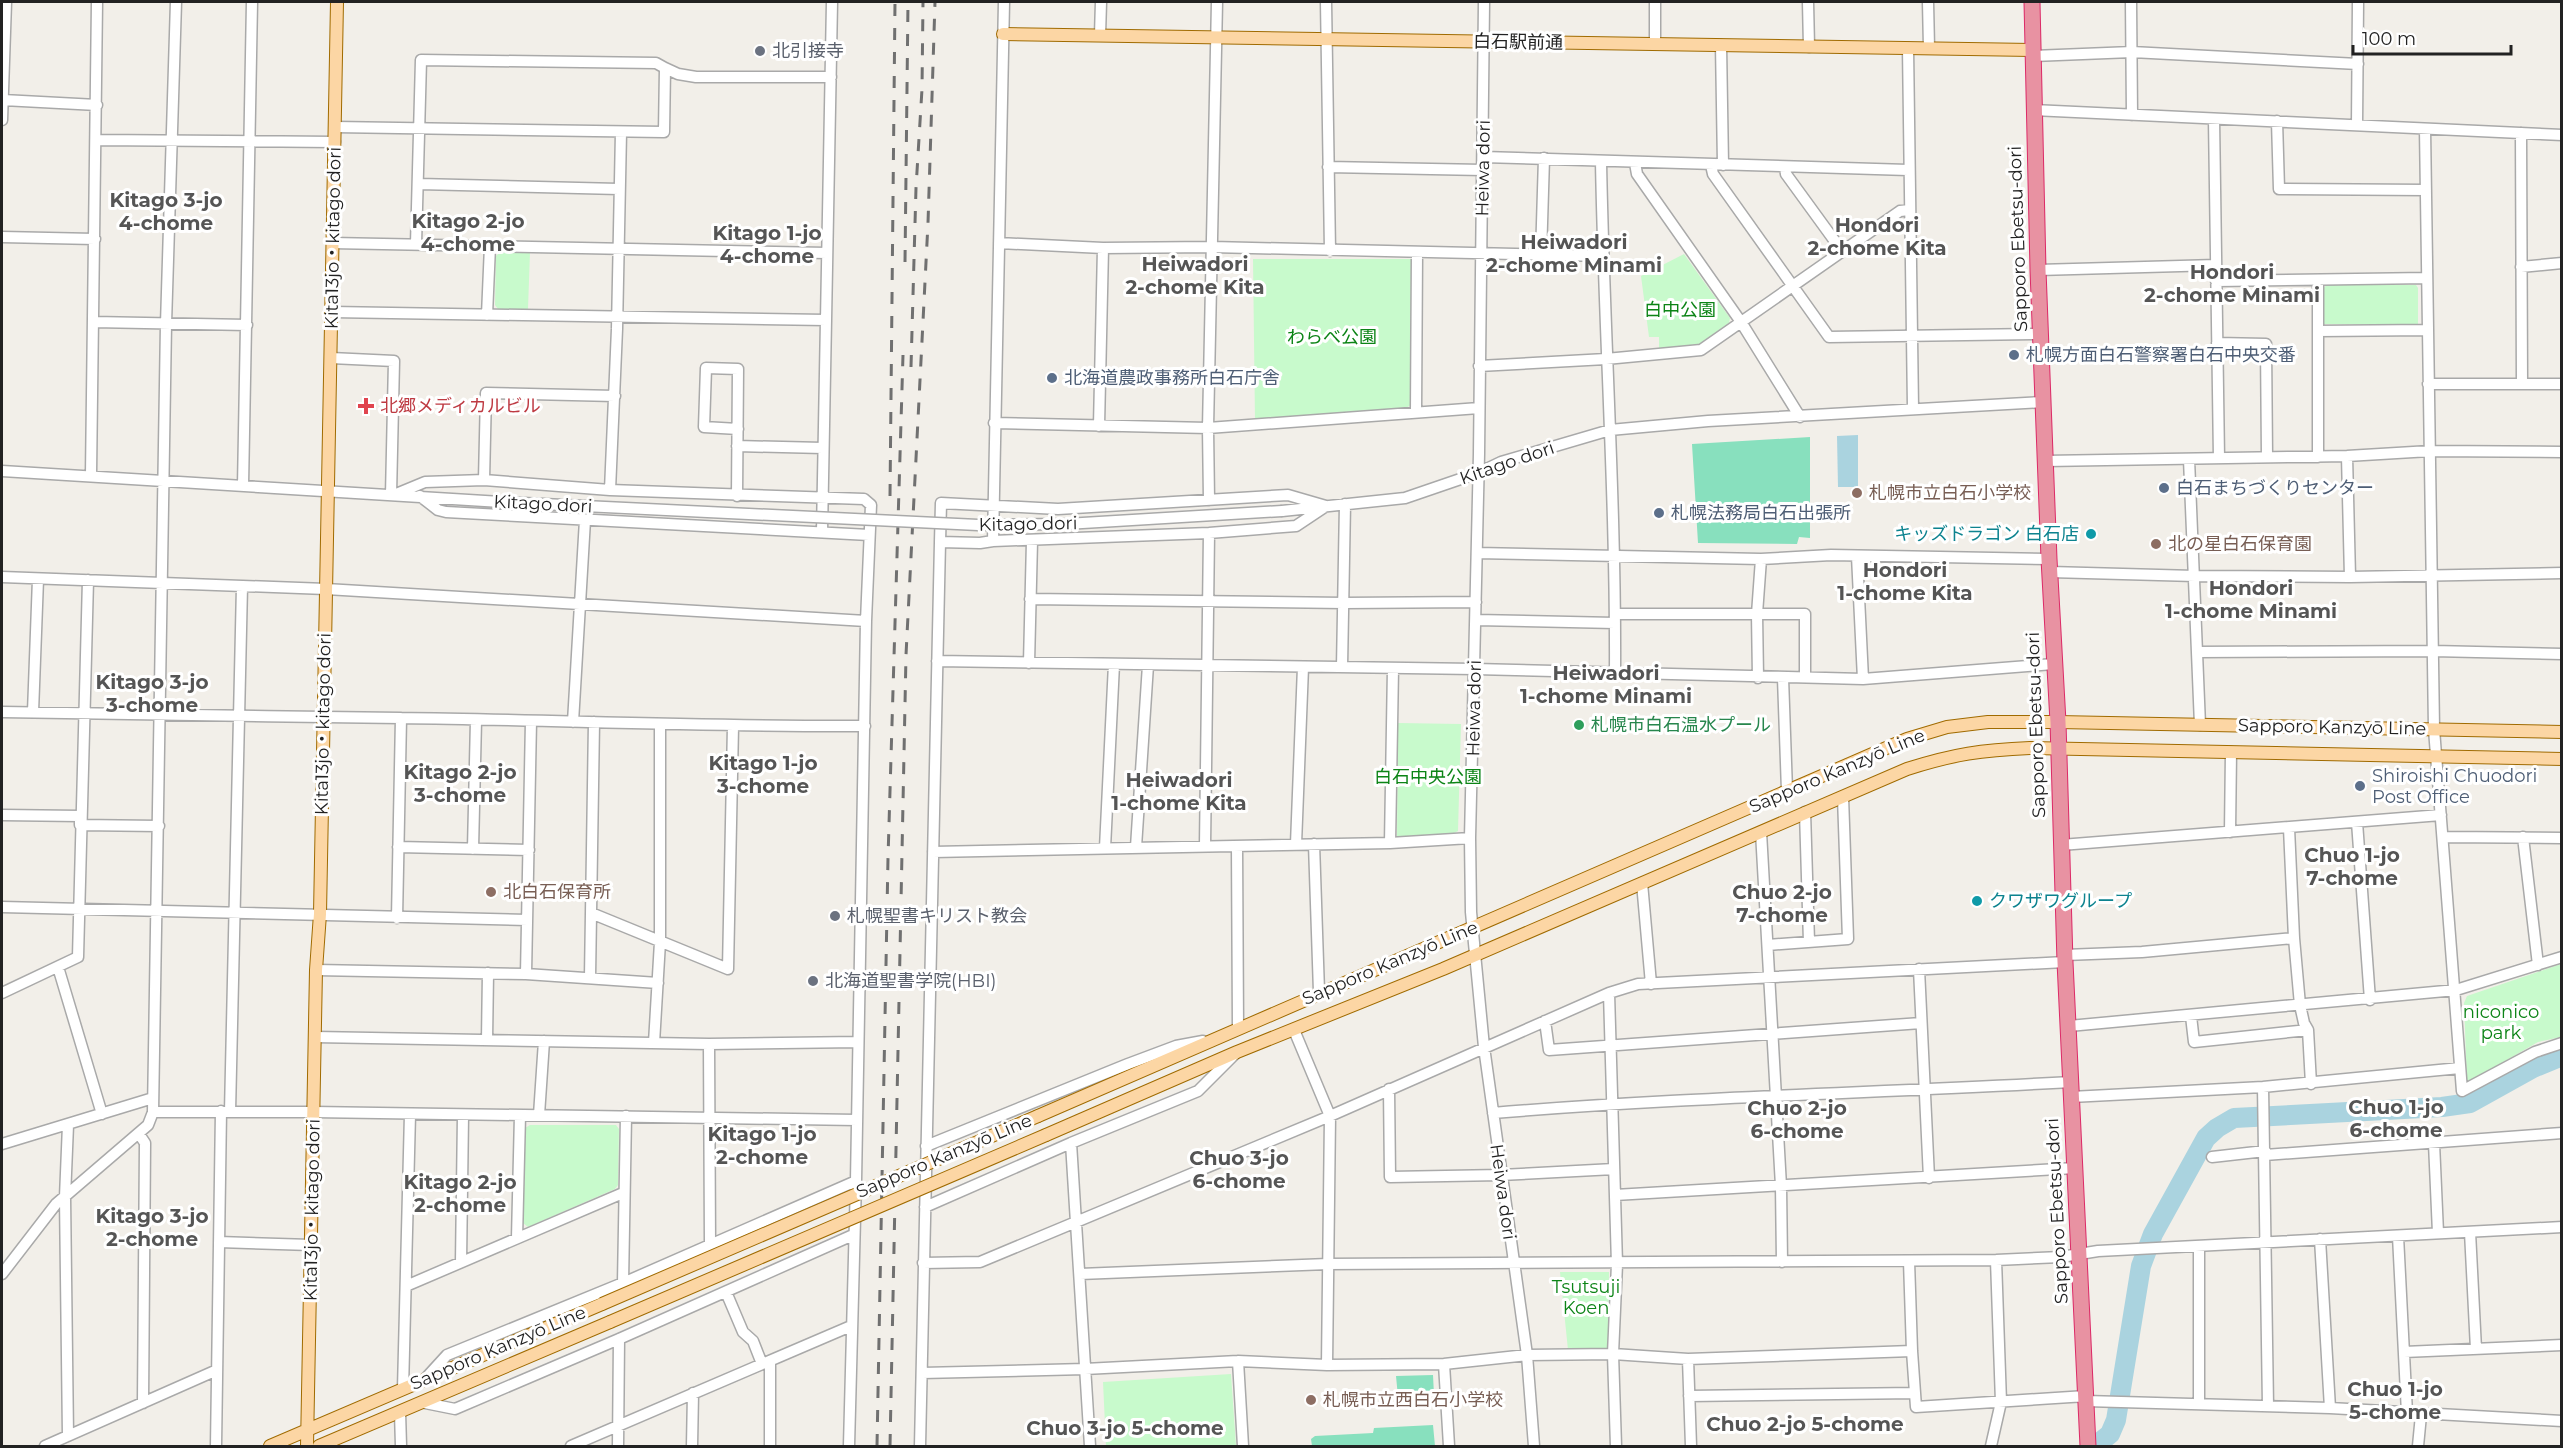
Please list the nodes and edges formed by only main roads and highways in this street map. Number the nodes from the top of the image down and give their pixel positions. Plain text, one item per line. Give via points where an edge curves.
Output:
1 (337, 2) edge
2 (2032, 2) edge
3 (1004, 34) road end
4 (2032, 53) junction
5 (2058, 722) junction
6 (2562, 732) edge
7 (2058, 750) junction
8 (2562, 759) edge
9 (307, 1430) junction
10 (270, 1446) edge
11 (307, 1446) edge
12 (320, 1446) edge
13 (2088, 1446) edge

1 - 9 main road, Kita13jo・kitago dori
2 - 4 highway, Sapporo Ebetsu-dori
3 - 4 main road, 白石駅前通 via 1929,48
4 - 5 highway, Sapporo Ebetsu-dori
5 - 6 main road, Sapporo Kanzyō Line
5 - 7 highway, Sapporo Ebetsu-dori
5 - 9 main road, Sapporo Kanzyō Line, bridge via 1988,722 1947,727 1907,739
7 - 8 main road, Sapporo Kanzyō Line
7 - 12 main road, Sapporo Kanzyō Line, bridge via 1979,750 1907,769
7 - 13 highway, Sapporo Ebetsu-dori
9 - 10 main road, Sapporo Kanzyō Line
9 - 11 main road, Kita13jo・kitago dori

